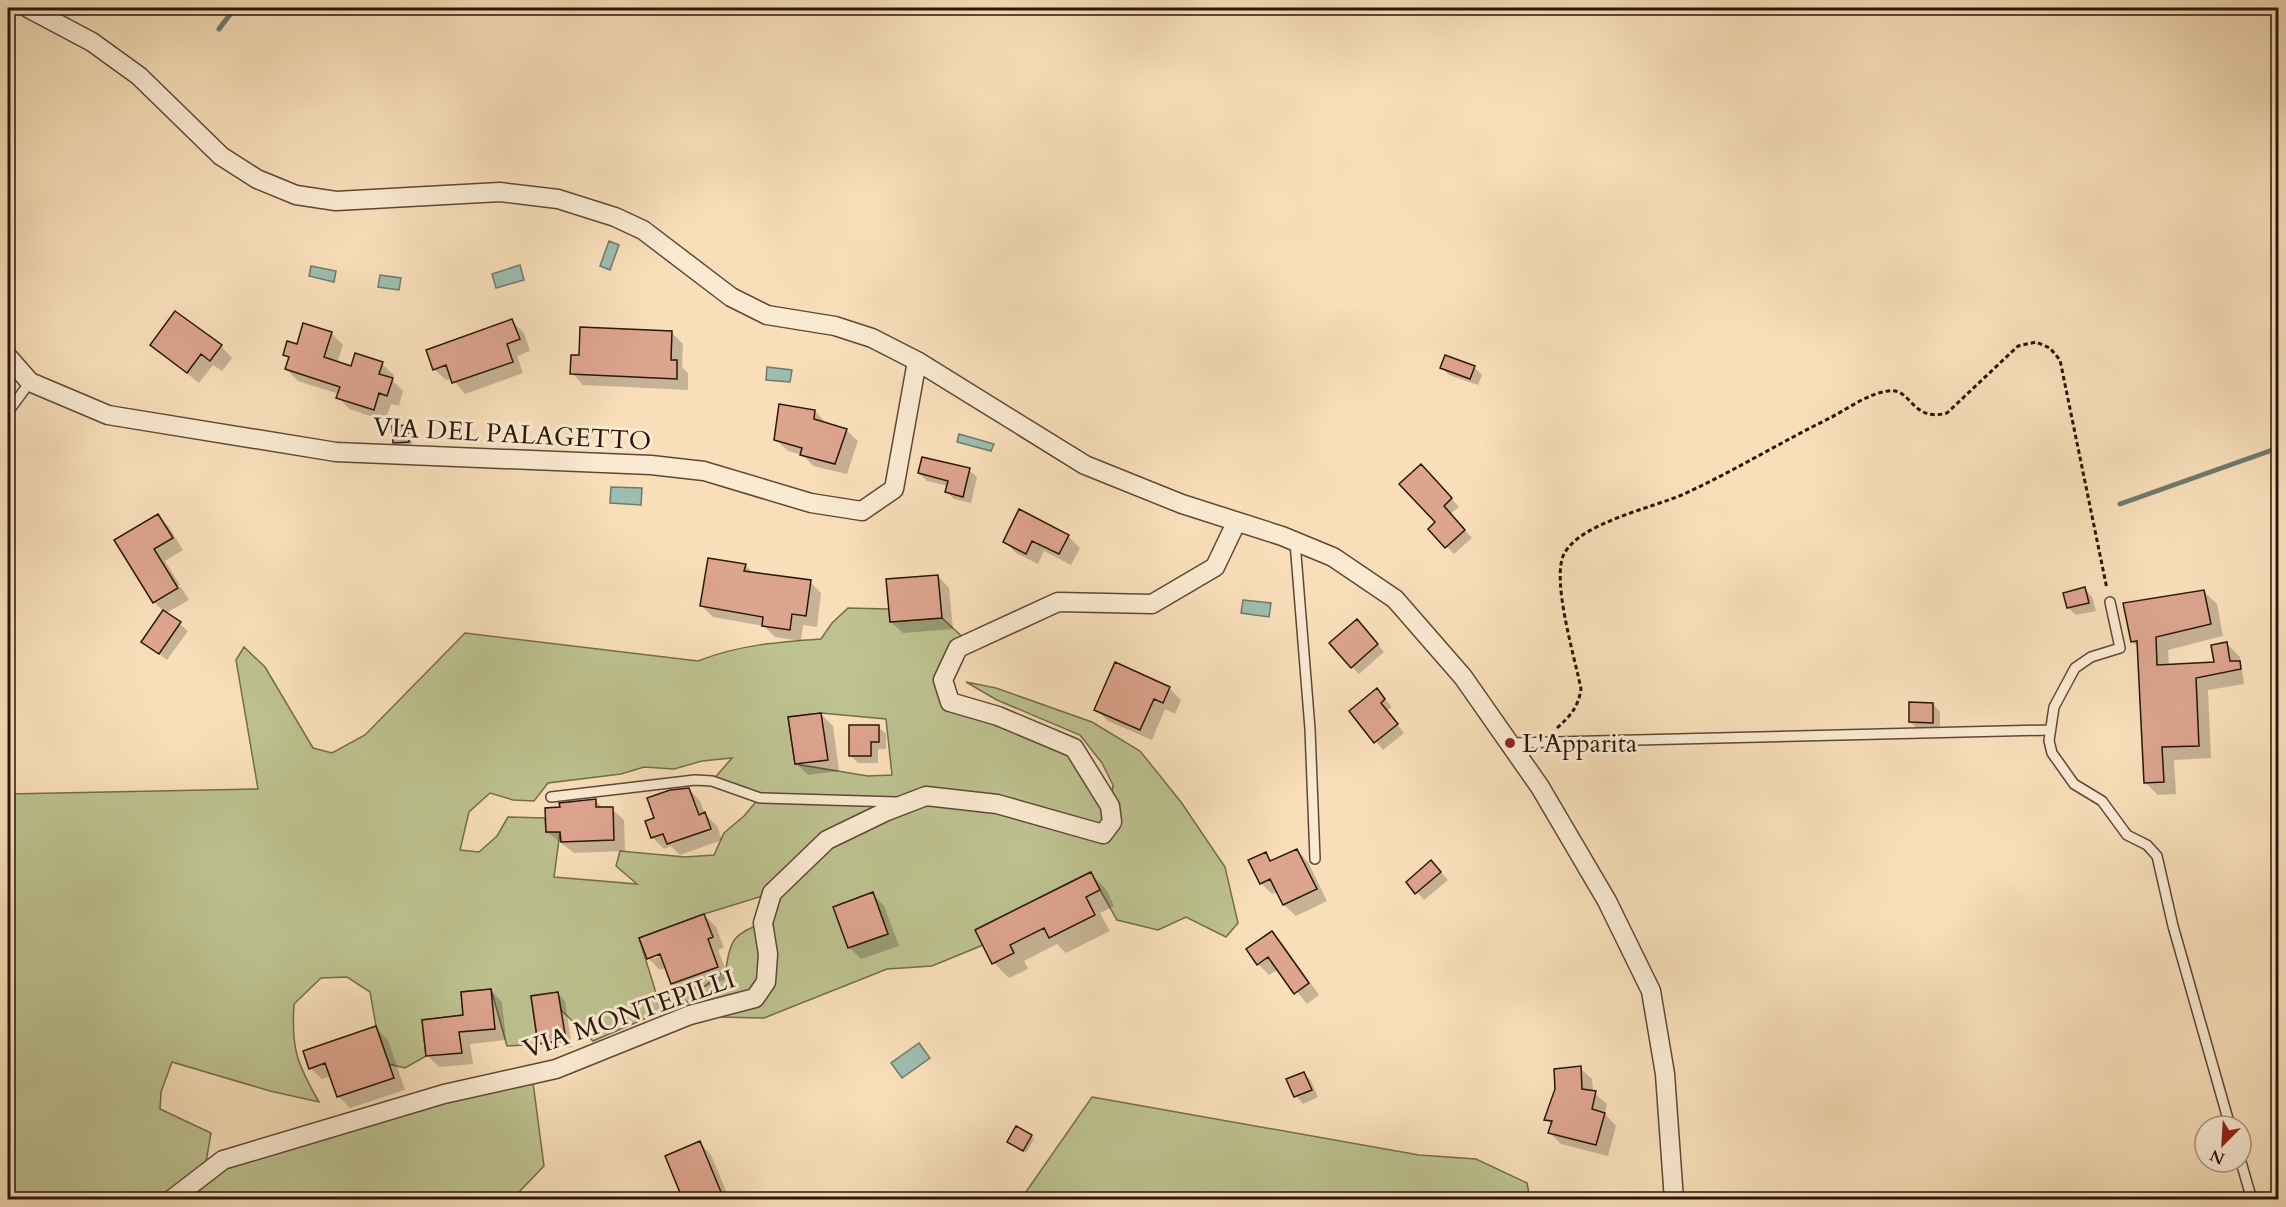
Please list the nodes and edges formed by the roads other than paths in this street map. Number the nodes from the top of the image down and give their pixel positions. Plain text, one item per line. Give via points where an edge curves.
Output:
1 (28, 8) edge
2 (8, 357) edge
3 (917, 361) junction
4 (30, 382) junction
5 (8, 412) edge
6 (1236, 523) junction
7 (1295, 542) junction
8 (2110, 602) road end
9 (2049, 730) junction
10 (1510, 743) junction
11 (551, 797) dead end
12 (908, 803) junction
13 (1315, 859) dead end
14 (2227, 1114) edge
15 (2244, 1174) edge
16 (171, 1200) edge
17 (1674, 1200) edge
18 (2252, 1200) edge

1 - 3 street via 92,42 140,76 221,156 256,179 296,195 336,201 500,192 558,199 643,230 731,297 767,315 835,326 872,338
2 - 4 street, VIA DEL PALAGETTO
3 - 4 street, VIA DEL PALAGETTO via 894,489 862,511 812,502 704,471 651,465 336,452 108,416
3 - 6 street via 1084,465
4 - 5 lane
6 - 7 street
6 - 12 street, VIA MONTEPILLI via 1215,567 1152,604 1058,602 958,648 943,680 950,702 998,716 1074,748 1110,806 1112,822 1103,834 997,804 926,796
7 - 10 street via 1333,556 1395,599 1463,677
7 - 13 lane via 1310,729
8 - 9 lane via 2120,648 2091,657 2075,668 2054,707
9 - 10 lane
9 - 14 lane via 2052,753 2068,777 2102,801 2127,835 2157,856
10 - 17 street via 1573,839 1651,991 1665,1074
11 - 12 lane via 695,780 712,781 760,798
12 - 16 street, VIA MONTEPILLI via 827,840 772,893 763,923 768,954 766,982 755,998 690,1015 556,1069 444,1094 223,1160
15 - 18 lane

